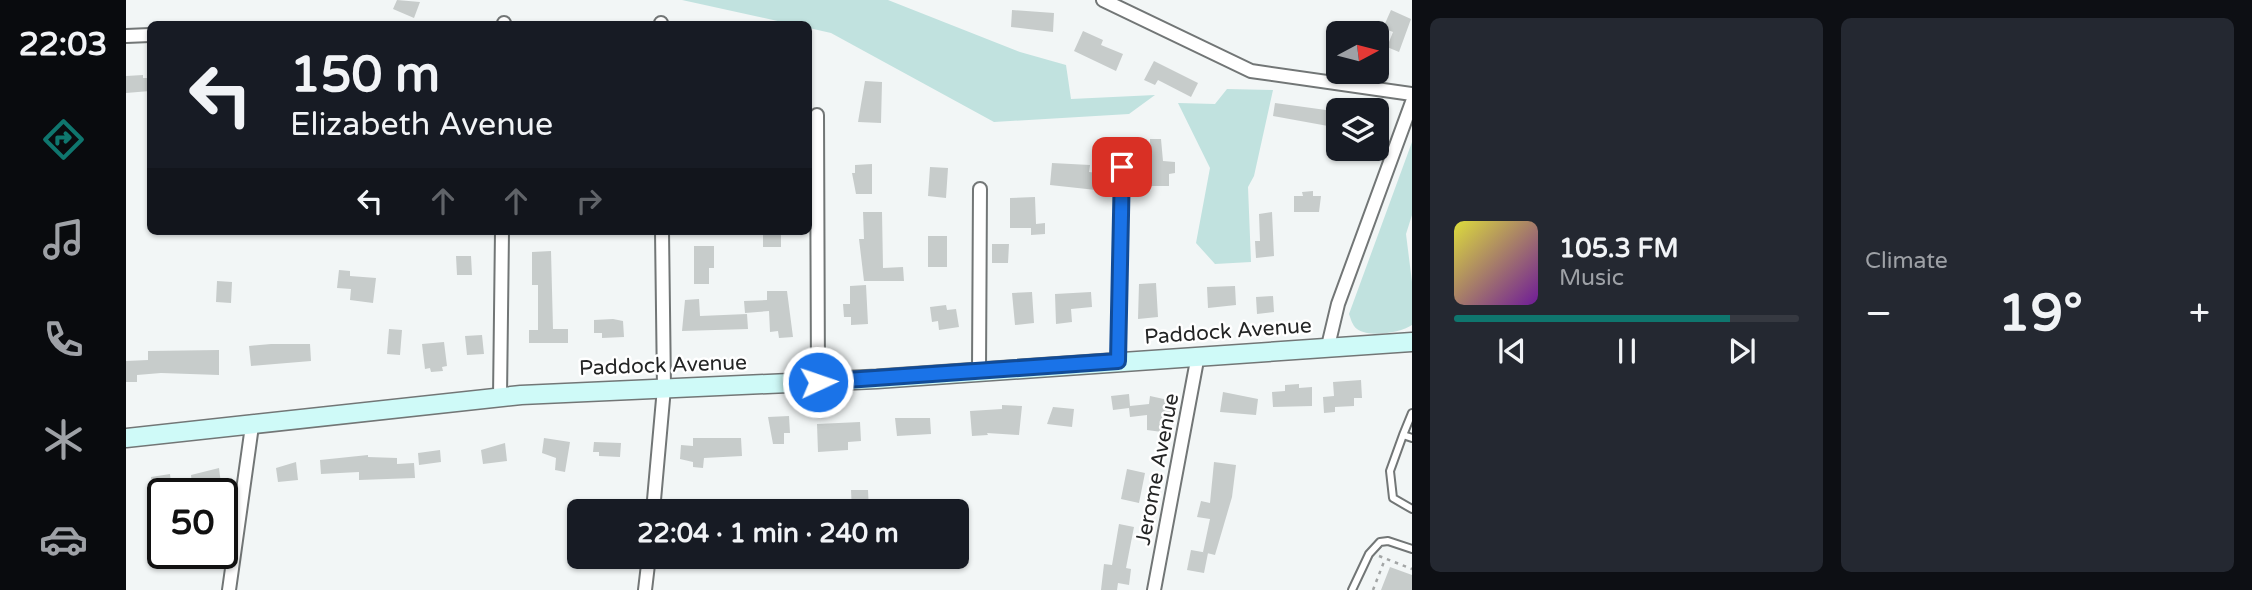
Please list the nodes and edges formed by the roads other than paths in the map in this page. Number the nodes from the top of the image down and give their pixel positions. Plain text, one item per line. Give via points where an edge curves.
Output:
1 (1103, 0) edge
2 (147, 35) edge
3 (126, 36) edge
4 (1412, 94) edge
5 (1412, 102) edge
6 (817, 115) dead end
7 (1122, 167) dead end
8 (980, 189) dead end
9 (502, 235) edge
10 (663, 235) edge
11 (1412, 342) edge
12 (1328, 346) junction
13 (1198, 355) junction
14 (1118, 361) junction
15 (979, 372) junction
16 (818, 382) junction
17 (664, 388) junction
18 (500, 397) junction
19 (1412, 412) edge
20 (251, 426) junction
21 (1403, 435) junction
22 (126, 438) edge
23 (1412, 439) edge
24 (654, 499) edge
25 (1412, 509) edge
26 (1412, 549) edge
27 (647, 569) edge
28 (229, 590) edge
29 (645, 590) edge
30 (1154, 590) edge
31 (1352, 590) edge

1 - 4 street via 1251,71
2 - 3 street
5 - 12 street via 1338,304
6 - 16 street
7 - 14 street
8 - 15 street
9 - 18 street
10 - 17 street
11 - 12 main road, Paddock Avenue
12 - 13 main road, Paddock Avenue
13 - 14 main road, Paddock Avenue
13 - 30 street, Jerome Avenue
14 - 15 main road, Paddock Avenue
15 - 16 main road, Paddock Avenue
16 - 17 main road, Paddock Avenue
17 - 18 main road, Paddock Avenue
17 - 24 street
18 - 20 main road, Paddock Avenue
19 - 21 lane
20 - 22 main road, Paddock Avenue
20 - 28 street
21 - 23 lane
21 - 25 lane via 1390,471 1393,498
26 - 31 lane via 1388,541 1375,545
27 - 29 street

